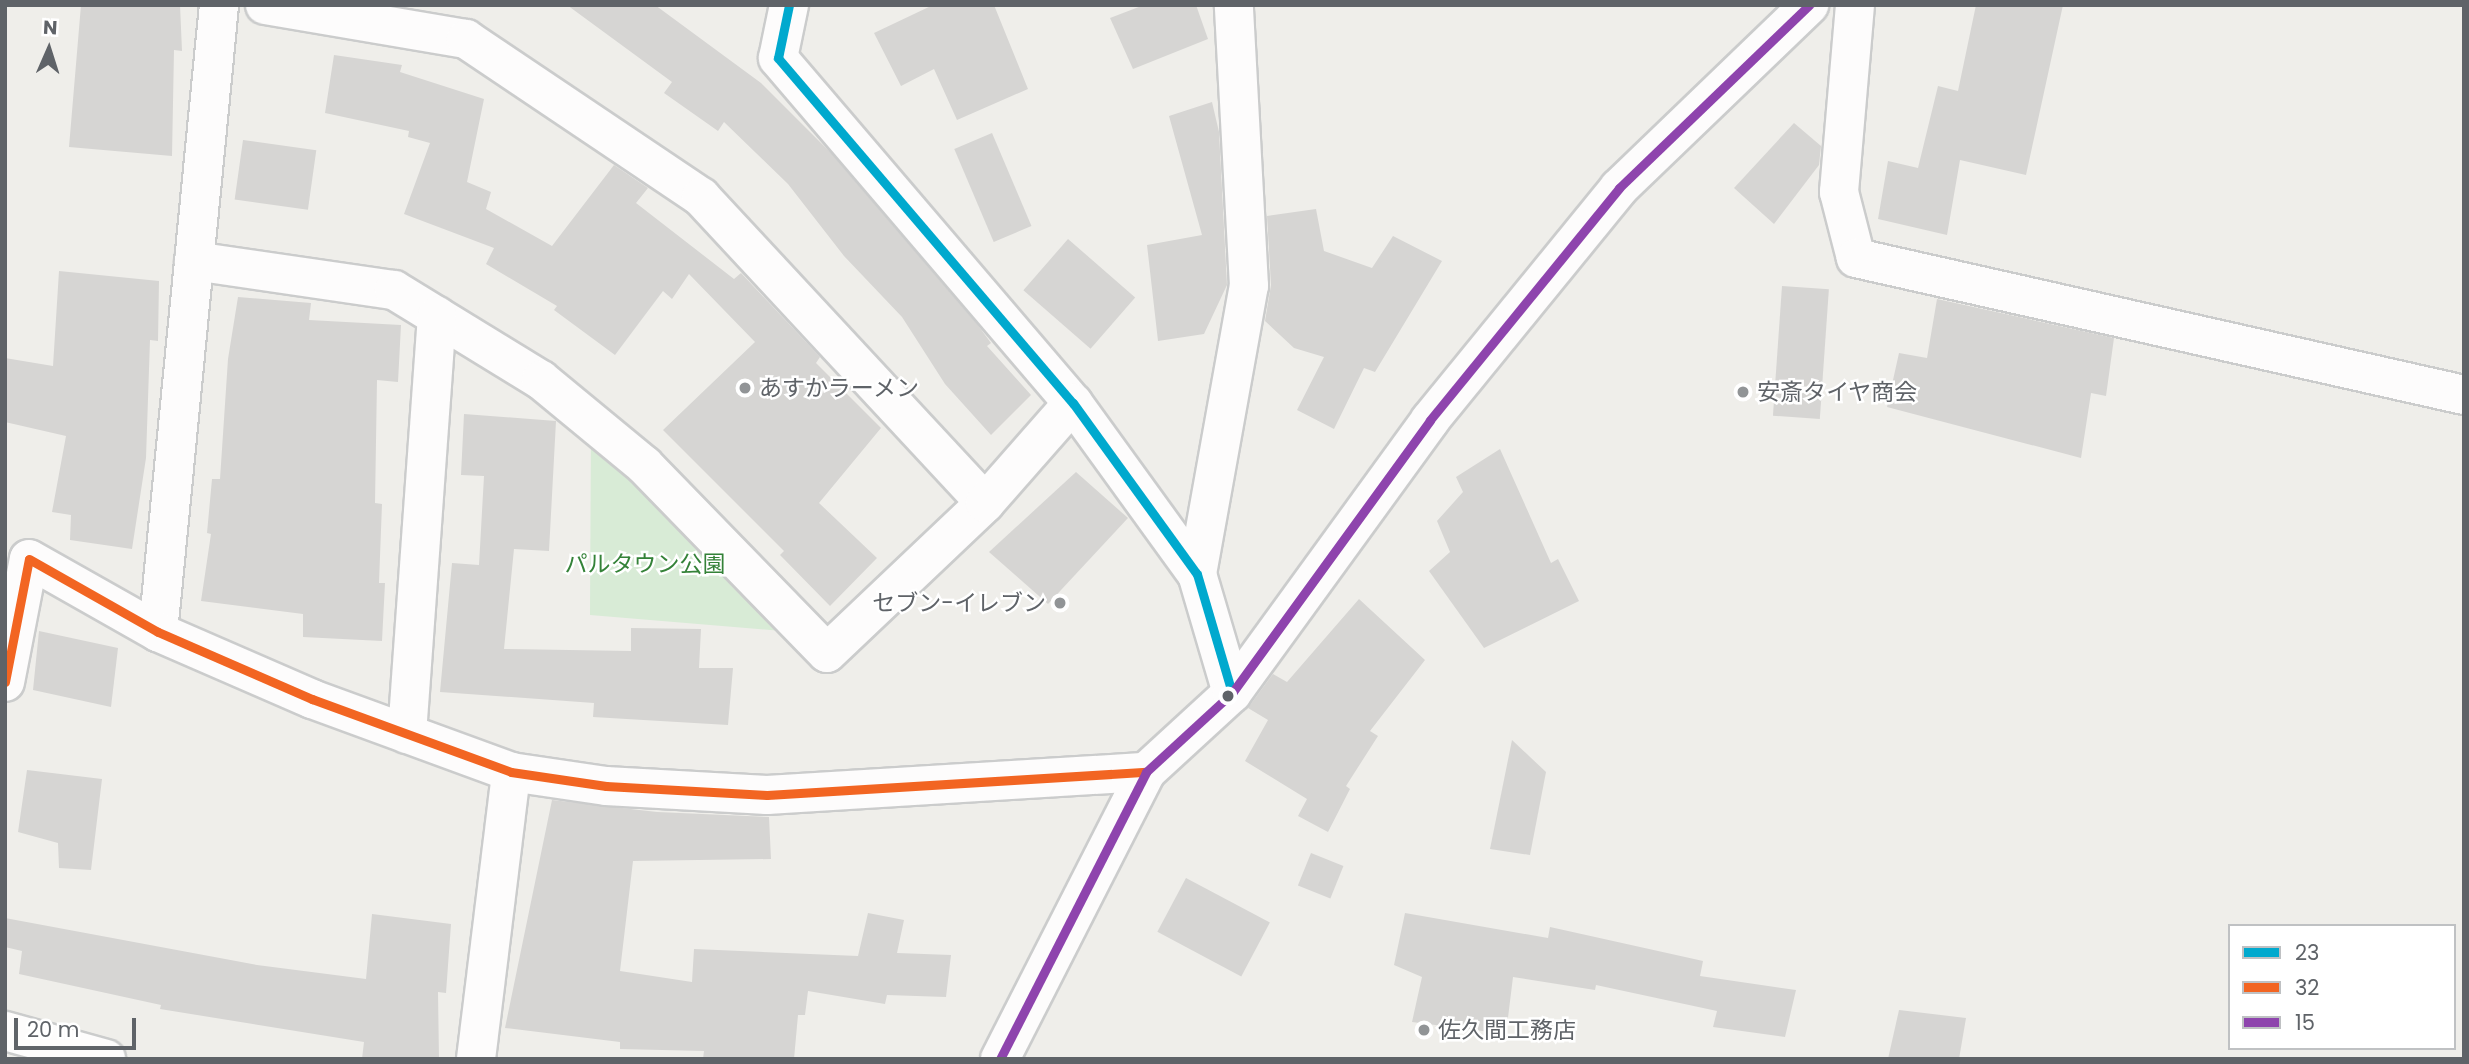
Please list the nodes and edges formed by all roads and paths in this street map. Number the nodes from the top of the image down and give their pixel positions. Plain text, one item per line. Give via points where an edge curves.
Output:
1 (219, 5) edge
2 (265, 5) edge
3 (789, 5) edge
4 (1234, 5) edge
5 (1809, 5) edge
6 (1855, 5) edge
7 (194, 261) junction
8 (437, 316) junction
9 (2464, 395) edge
10 (1073, 403) junction
11 (985, 503) junction
12 (17, 553) edge
13 (1197, 574) junction
14 (158, 632) junction
15 (5, 682) edge
16 (1232, 693) junction
17 (407, 734) junction
18 (511, 772) junction
19 (1146, 772) junction
20 (5, 1031) edge
21 (106, 1059) edge
22 (475, 1059) edge
23 (1000, 1059) edge

1 - 7 street
2 - 11 street via 466,39 701,197
3 - 10 street via 778,58
4 - 13 street via 1250,286
5 - 16 street via 1619,188 1430,420
6 - 9 street via 1839,192 1856,258
7 - 8 street via 394,290
7 - 14 street
8 - 11 street via 541,380 644,465 827,653
8 - 17 street
10 - 11 street
10 - 13 street
12 - 14 street
12 - 15 street
13 - 16 street
14 - 17 street via 312,699
16 - 19 street
17 - 18 street
18 - 19 street via 606,786 767,795
18 - 22 street
19 - 23 street
20 - 21 street

